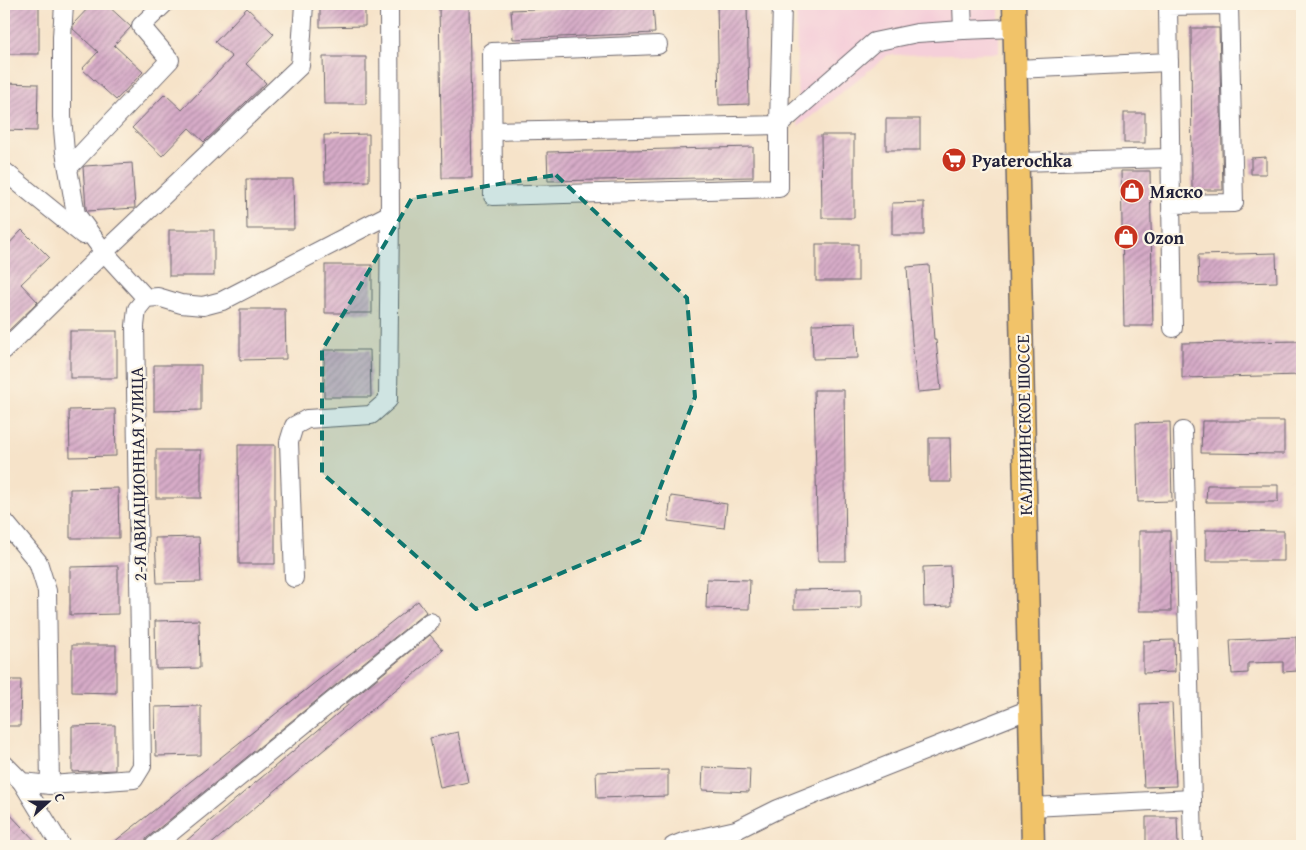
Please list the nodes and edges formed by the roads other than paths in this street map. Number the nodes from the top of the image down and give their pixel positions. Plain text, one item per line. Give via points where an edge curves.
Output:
1 (64, 4) edge
2 (164, 4) edge
3 (304, 4) edge
4 (389, 4) edge
5 (782, 4) edge
6 (962, 4) edge
7 (1014, 4) edge
8 (1015, 28) junction
9 (962, 30) junction
10 (658, 45) dead end
11 (1169, 62) junction
12 (1016, 69) junction
13 (779, 125) junction
14 (494, 131) junction
15 (1170, 158) junction
16 (1018, 162) junction
17 (68, 168) junction
18 (4, 171) edge
19 (1172, 204) junction
20 (390, 214) junction
21 (104, 252) junction
22 (146, 298) junction
23 (1173, 328) dead end
24 (4, 350) edge
25 (1183, 431) dead end
26 (4, 521) edge
27 (294, 578) dead end
28 (430, 622) dead end
29 (1030, 709) junction
30 (4, 764) edge
31 (22, 782) junction
32 (50, 785) junction
33 (1192, 798) junction
34 (1032, 807) junction
35 (61, 846) edge
36 (154, 846) edge
37 (673, 846) edge
38 (1033, 846) edge
39 (1192, 846) edge

1 - 17 street via 62,117
2 - 17 street via 141,26 170,60
3 - 21 street via 300,66
4 - 20 street
5 - 13 street
6 - 9 street
7 - 8 main road, КАЛИНИНСКОЕ ШОССЕ
8 - 9 street
8 - 12 main road, КАЛИНИНСКОЕ ШОССЕ
9 - 13 street via 917,33 874,42
10 - 14 street via 492,52
11 - 12 street
11 - 15 street
11 - 19 street via 1168,6 1230,5 1234,203
12 - 16 main road, КАЛИНИНСКОЕ ШОССЕ
13 - 14 street
13 - 14 street via 779,188 493,196
15 - 16 street
15 - 19 street
16 - 29 main road, КАЛИНИНСКОЕ ШОССЕ
17 - 21 street via 76,214
18 - 21 street
19 - 23 street
20 - 22 street via 222,300 203,306 158,297
20 - 27 street via 388,400 371,415 307,419 294,426 289,442
21 - 22 street
21 - 24 street
22 - 32 street, 2-Я АВИАЦИОННАЯ УЛИЦА via 137,308 135,326 142,766 134,779
25 - 33 street
26 - 32 street via 38,562 47,591
28 - 36 street
29 - 34 main road, КАЛИНИНСКОЕ ШОССЕ
29 - 37 street via 778,809 736,830
30 - 31 street
31 - 32 street, 2-Я АВИАЦИОННАЯ УЛИЦА
31 - 35 street
33 - 34 street
33 - 39 street
34 - 38 main road, КАЛИНИНСКОЕ ШОССЕ

